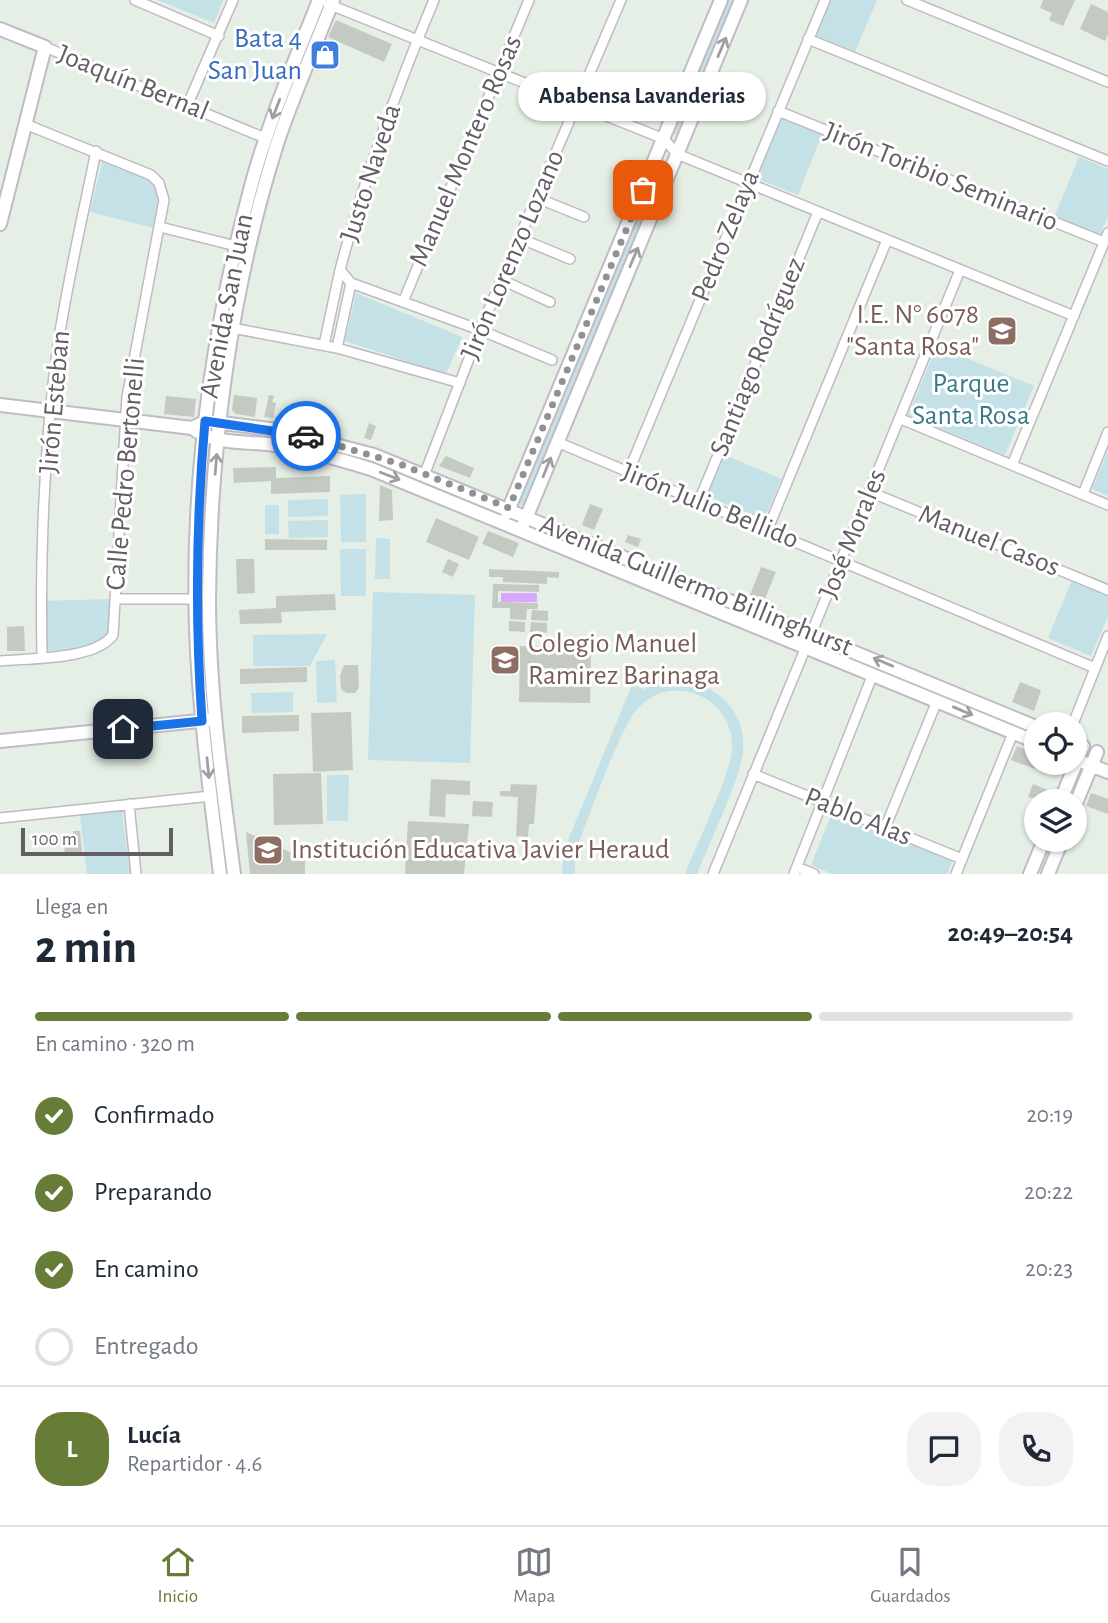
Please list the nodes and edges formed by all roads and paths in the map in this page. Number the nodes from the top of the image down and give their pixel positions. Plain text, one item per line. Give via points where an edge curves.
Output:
1 (135, 0) edge
2 (233, 0) edge
3 (434, 0) edge
4 (529, 0) edge
5 (621, 0) edge
6 (721, 0) edge
7 (741, 0) edge
8 (825, 0) edge
9 (906, 0) edge
10 (325, 1) edge
11 (148, 2) edge
12 (0, 29) edge
13 (219, 36) junction
14 (417, 39) junction
15 (808, 39) junction
16 (45, 47) junction
17 (498, 72) junction
18 (1108, 82) edge
19 (577, 104) junction
20 (187, 106) junction
21 (778, 111) junction
22 (25, 124) junction
23 (265, 138) junction
24 (664, 139) junction
25 (96, 151) junction
26 (677, 154) junction
27 (1108, 161) edge
28 (748, 183) junction
29 (537, 198) junction
30 (818, 212) junction
31 (584, 217) dead end
32 (1, 218) edge
33 (160, 228) junction
34 (1106, 237) edge
35 (519, 238) junction
36 (887, 240) junction
37 (236, 246) junction
38 (570, 259) dead end
39 (340, 270) junction
40 (960, 270) junction
41 (502, 280) junction
42 (351, 282) junction
43 (403, 302) junction
44 (550, 302) dead end
45 (1074, 316) junction
46 (219, 326) junction
47 (233, 328) junction
48 (480, 330) junction
49 (324, 345) junction
50 (338, 348) junction
51 (552, 360) dead end
52 (460, 383) junction
53 (0, 405) edge
54 (50, 411) junction
55 (901, 419) junction
56 (125, 421) junction
57 (205, 421) junction
58 (220, 423) junction
59 (192, 428) junction
60 (1108, 432) edge
61 (204, 437) junction
62 (218, 439) junction
63 (557, 442) junction
64 (1012, 465) junction
65 (425, 473) junction
66 (628, 473) junction
67 (870, 492) junction
68 (1083, 494) junction
69 (699, 501) junction
70 (1108, 505) edge
71 (509, 508) junction
72 (527, 516) junction
73 (503, 522) junction
74 (521, 530) junction
75 (767, 531) junction
76 (842, 560) junction
77 (1108, 590) edge
78 (115, 598) junction
79 (196, 599) junction
80 (812, 634) junction
81 (1108, 636) edge
82 (806, 647) junction
83 (42, 657) junction
84 (0, 661) edge
85 (1095, 668) junction
86 (873, 674) junction
87 (937, 701) junction
88 (1078, 712) edge
89 (209, 720) junction
90 (1024, 722) edge
91 (1013, 733) junction
92 (1024, 737) edge
93 (0, 741) edge
94 (1103, 754) edge
95 (1087, 764) edge
96 (1091, 766) junction
97 (1108, 772) edge
98 (753, 774) junction
99 (1082, 789) edge
100 (211, 796) junction
101 (822, 802) junction
102 (129, 804) junction
103 (0, 818) edge
104 (885, 828) junction
105 (1039, 852) edge
106 (1057, 852) edge
107 (962, 859) junction
108 (795, 870) edge
109 (136, 874) edge
110 (220, 874) edge
111 (234, 874) edge
112 (713, 874) edge
113 (814, 874) edge
114 (956, 874) edge
115 (1030, 874) edge
116 (1048, 874) edge

1 - 11 street
2 - 13 street
3 - 14 street, Justo Naveda
4 - 17 street, Manuel Montero Rosas
5 - 19 street, Jirón Lorenzo Lozano
6 - 24 main road
26 -> 7 main road
8 - 15 street, Pedro Zelaya
9 - 18 street
10 - 14 street
10 -> 23 main road, Avenida San Juan
10 - 47 main road, Avenida San Juan via 277,143
11 - 13 street
12 - 16 main road, Joaquín Bernal
13 - 20 street
14 - 17 street
14 - 39 street, Justo Naveda via 371,162
15 - 21 street, Pedro Zelaya
15 - 27 street
16 - 20 street, Joaquín Bernal
16 - 22 main road
17 - 19 street
17 - 43 street, Manuel Montero Rosas
19 - 24 street
19 - 29 street, Jirón Lorenzo Lozano
20 - 23 street, Joaquín Bernal
21 - 28 street, Pedro Zelaya
21 - 34 street, Jirón Toribio Seminario
22 - 25 street
22 - 32 main road
23 - 37 main road, Avenida San Juan
24 - 26 street
24 - 71 main road
25 - 33 street, Calle Pedro Bertonelli via 152,175 162,190
25 - 54 street, Jirón Esteban via 69,277
26 - 28 street
63 -> 26 main road
28 - 30 street
28 - 66 street, Pedro Zelaya
29 - 31 street
29 - 35 street, Jirón Lorenzo Lozano
30 - 36 street
30 - 69 street, Santiago Rodríguez
33 - 37 street
33 - 56 street, Calle Pedro Bertonelli
34 - 45 street
35 - 38 street
35 - 41 street, Jirón Lorenzo Lozano
36 - 40 street
36 - 75 street
37 - 46 main road, Avenida San Juan
39 - 42 street, Justo Naveda
39 - 49 street
40 - 45 street
40 - 55 street, José Morales
41 - 44 street
41 - 48 street, Jirón Lorenzo Lozano
42 - 43 street
42 - 50 street, Justo Naveda
43 - 48 street
45 - 64 street
46 - 47 street
46 - 57 main road, Avenida San Juan
47 - 49 street
47 - 58 main road, Avenida San Juan
48 - 51 street
48 - 52 street, Jirón Lorenzo Lozano
49 - 50 street
50 - 52 street
52 - 65 street, Jirón Lorenzo Lozano
53 - 54 main road
54 - 56 main road
54 - 83 street, Jirón Esteban
55 - 64 street
55 - 67 street, José Morales
56 - 59 main road
56 - 78 street, Calle Pedro Bertonelli
57 - 58 main road, Avenida Guillermo Billinghurst
57 - 59 main road
57 - 61 main road, Avenida San Juan
58 - 62 main road, Avenida San Juan
58 - 65 main road, Avenida Guillermo Billinghurst via 331,442
59 - 61 main road, Avenida Guillermo Billinghurst
60 - 68 street
61 - 62 main road, Avenida Guillermo Billinghurst
61 - 79 main road, Avenida San Juan
62 -> 73 main road, Avenida Guillermo Billinghurst via 327,455
89 -> 62 main road, Avenida San Juan via 211,519
63 - 66 street, Jirón Julio Bellido
72 -> 63 main road
64 - 68 street
65 - 71 main road, Avenida Guillermo Billinghurst
66 - 69 street, Jirón Julio Bellido
67 - 76 street, José Morales
67 - 77 street, Manuel Casos
68 - 70 street
69 - 75 street, Jirón Julio Bellido
71 - 72 main road, Avenida Guillermo Billinghurst
71 - 73 main road
72 - 74 main road
72 - 80 main road, Avenida Guillermo Billinghurst
73 - 74 main road, Avenida Guillermo Billinghurst
74 - 82 main road, Avenida Guillermo Billinghurst
75 - 76 street, Jirón Julio Bellido
76 - 80 street, José Morales
76 - 85 street, Jirón Julio Bellido
78 - 79 street
78 - 83 street, Calle Pedro Bertonelli via 113,635 107,643 91,651
79 - 89 main road, Avenida San Juan
80 - 82 street, José Morales
90 -> 80 main road, Avenida Guillermo Billinghurst
81 - 85 street
82 - 86 main road, Avenida Guillermo Billinghurst
82 - 98 street, José Morales
83 - 84 street
85 - 88 street
86 - 87 main road, Avenida Guillermo Billinghurst
86 - 101 street
87 -> 91 main road, Avenida Guillermo Billinghurst
87 - 104 street
89 - 93 main road
89 -> 100 main road, Avenida San Juan
89 - 111 main road, Avenida San Juan
91 - 92 main road, Avenida Guillermo Billinghurst
91 - 107 street
94 - 96 main road
95 - 96 main road
96 - 97 main road
96 - 99 main road
98 - 101 street, Pablo Alas
98 - 112 street, José Morales
100 - 102 street
100 - 110 main road, Avenida San Juan
101 - 104 street, Pablo Alas
101 - 108 street
102 - 103 street
102 - 109 street
104 - 107 street, Pablo Alas
105 - 115 main road
106 - 116 main road
107 - 114 street
108 - 113 street

